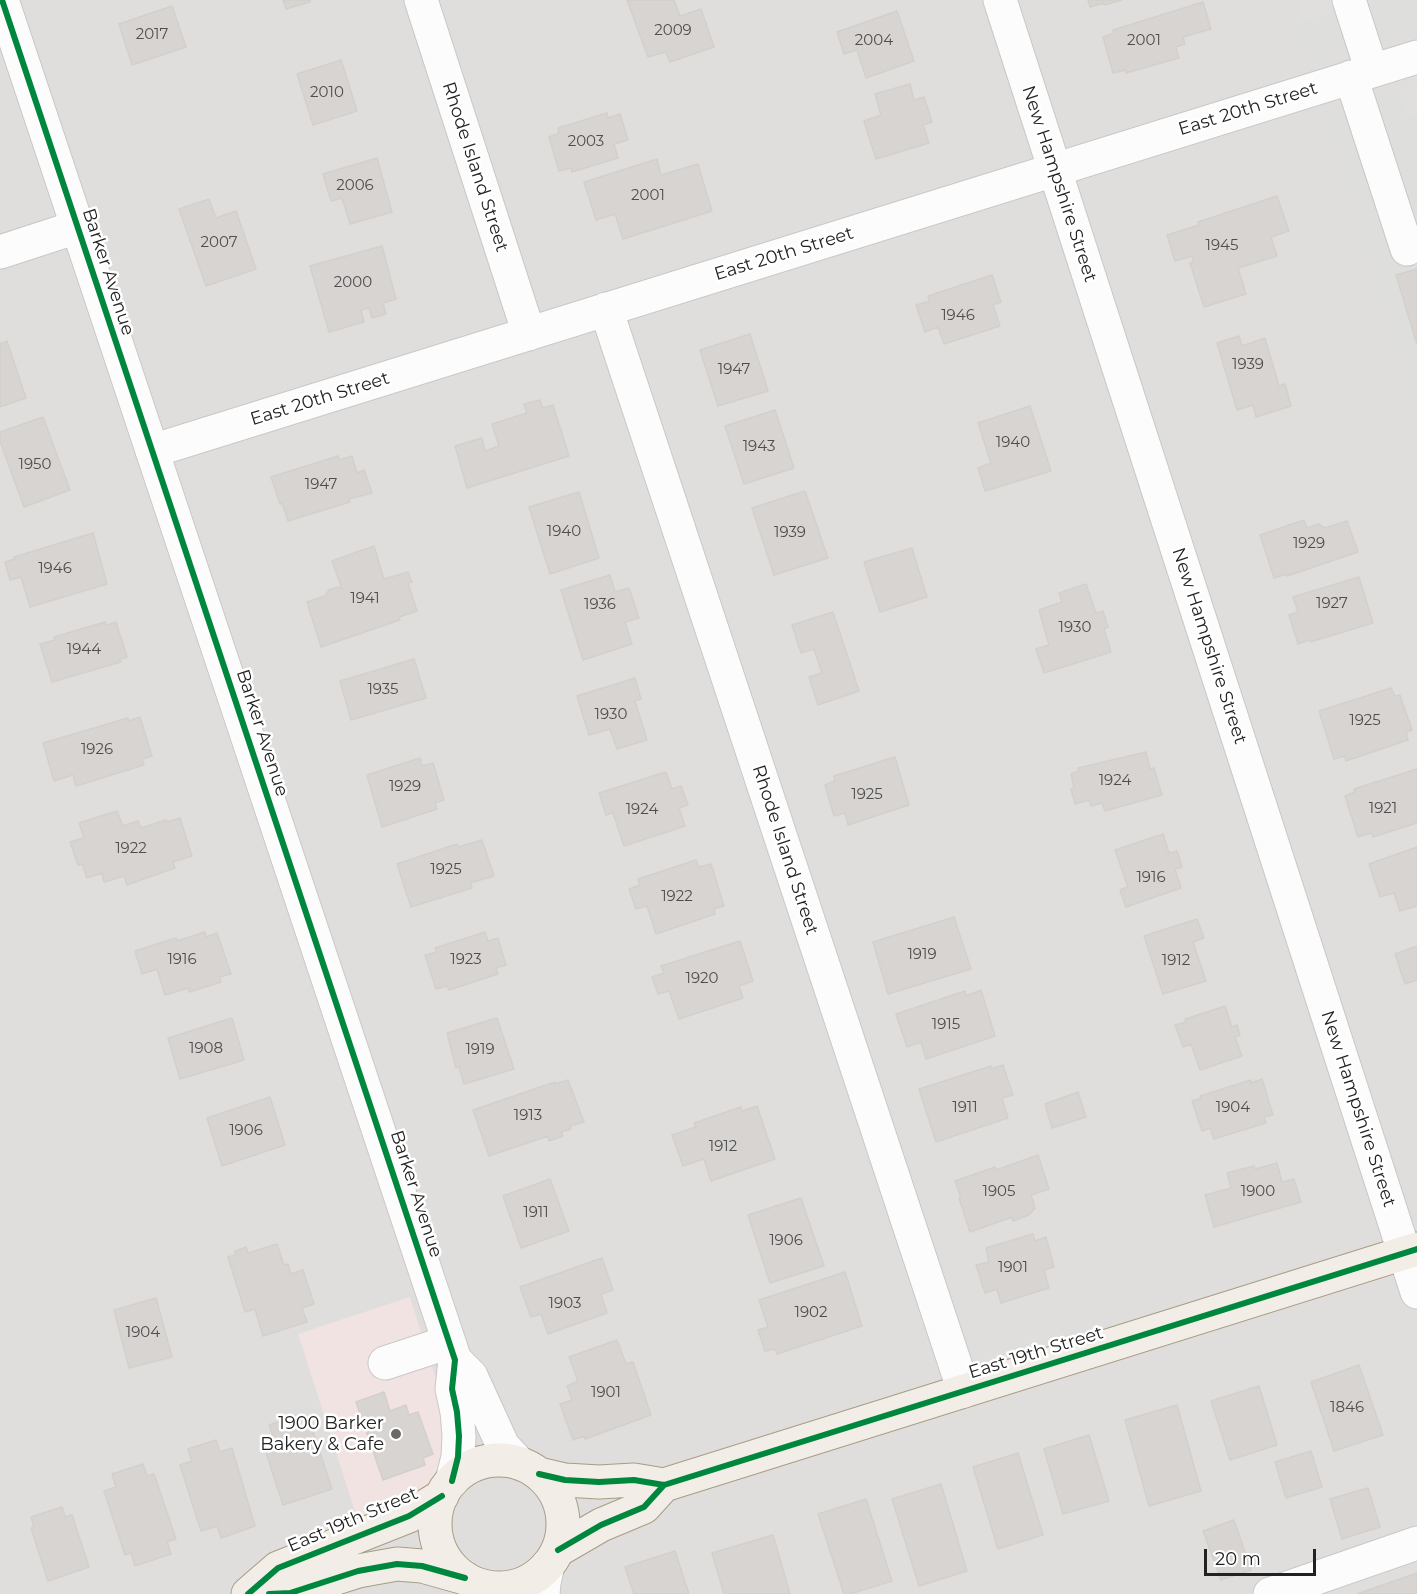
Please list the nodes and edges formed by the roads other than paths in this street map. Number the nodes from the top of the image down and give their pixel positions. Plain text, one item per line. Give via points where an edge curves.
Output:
1 (2, 0) edge
2 (421, 0) edge
3 (1000, 0) edge
4 (1349, 0) edge
5 (1417, 57) edge
6 (1362, 74) junction
7 (1055, 170) junction
8 (78, 227) junction
9 (1407, 249) dead end
10 (0, 252) edge
11 (606, 309) junction
12 (529, 334) junction
13 (152, 451) junction
14 (1411, 1251) edge
15 (1417, 1292) edge
16 (452, 1351) junction
17 (385, 1363) dead end
18 (964, 1391) junction
19 (529, 1468) junction
20 (664, 1485) junction
21 (447, 1489) junction
22 (1417, 1542) edge
23 (550, 1570) edge
24 (477, 1586) edge
25 (248, 1594) edge
26 (268, 1594) edge
27 (1270, 1594) edge

1 - 8 street, Barker Avenue
2 - 12 street, Rhode Island Street
3 - 7 street, New Hampshire Street
4 - 6 street
5 - 6 street, East 20th Street
6 - 7 street, East 20th Street
6 - 9 street
7 - 11 street, East 20th Street
7 - 14 street, New Hampshire Street
8 - 10 street
8 - 13 street, Barker Avenue
11 - 12 street, East 20th Street
11 - 18 street, Rhode Island Street
12 - 13 street, East 20th Street
13 - 16 street, Barker Avenue
14 - 15 street, New Hampshire Street
14 - 18 main road, East 19th Street
16 - 17 street
16 - 19 street, Barker Avenue via 471,1376 503,1446
16 - 21 street, Barker Avenue via 452,1389 459,1436 458,1457
18 - 20 main road, East 19th Street
19 - 20 main road, East 19th Street via 565,1480 634,1480
19 - 21 main road via 502,1460 484,1462 467,1469
19 - 23 main road via 548,1483 563,1515 562,1533
20 - 23 main road via 644,1507 602,1525
21 - 24 main road via 436,1514 441,1551 451,1566
21 - 25 main road, East 19th Street via 409,1516 278,1568
22 - 27 street
23 - 24 main road via 501,1588
24 - 26 main road via 422,1566 396,1564 358,1571 290,1593

